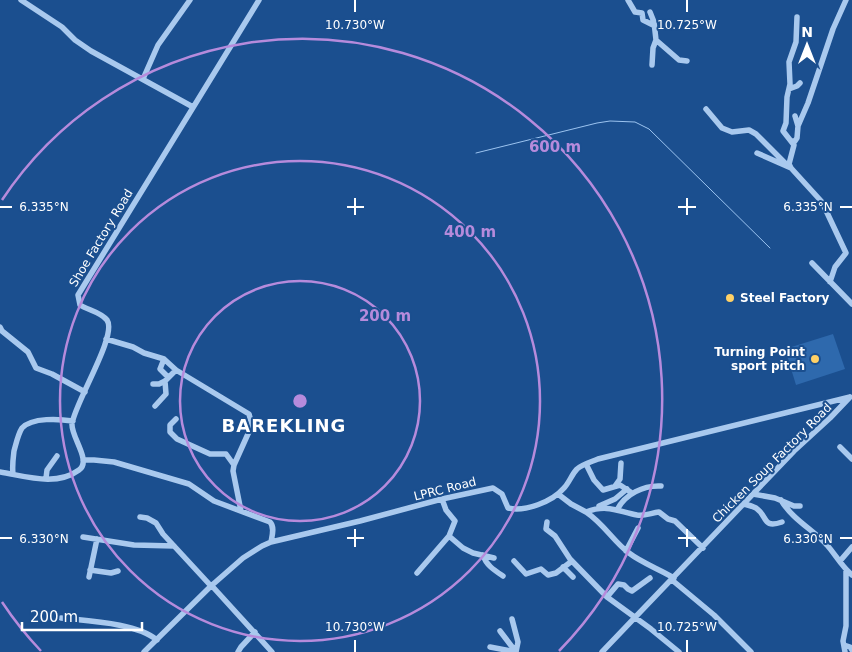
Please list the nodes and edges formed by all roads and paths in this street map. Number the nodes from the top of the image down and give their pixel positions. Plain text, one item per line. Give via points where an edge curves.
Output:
1 (21, 0) edge
2 (190, 0) edge
3 (259, 0) edge
4 (628, 0) edge
5 (846, 0) edge
6 (650, 12) dead end
7 (797, 17) dead end
8 (653, 25) junction
9 (656, 40) junction
10 (687, 61) dead end
11 (652, 65) dead end
12 (143, 80) junction
13 (800, 83) dead end
14 (789, 89) junction
15 (193, 107) junction
16 (706, 109) dead end
17 (795, 116) dead end
18 (798, 126) junction
19 (791, 141) junction
20 (757, 153) dead end
21 (791, 168) junction
22 (812, 263) dead end
23 (830, 282) junction
24 (852, 304) edge
25 (0, 327) edge
26 (106, 339) junction
27 (164, 359) junction
28 (176, 370) junction
29 (167, 379) junction
30 (153, 384) dead end
31 (85, 392) junction
32 (851, 396) edge
33 (155, 406) dead end
34 (176, 419) dead end
35 (73, 421) junction
36 (840, 447) dead end
37 (57, 456) dead end
38 (852, 459) edge
39 (84, 460) junction
40 (621, 463) dead end
41 (586, 464) junction
42 (234, 465) junction
43 (0, 472) edge
44 (13, 474) junction
45 (46, 478) junction
46 (615, 486) junction
47 (661, 486) dead end
48 (629, 491) junction
49 (558, 494) junction
50 (753, 494) junction
51 (442, 498) junction
52 (781, 500) junction
53 (744, 504) junction
54 (800, 506) dead end
55 (617, 510) junction
56 (241, 511) junction
57 (588, 511) junction
58 (140, 518) dead end
59 (547, 522) dead end
60 (782, 522) dead end
61 (638, 528) dead end
62 (449, 536) junction
63 (83, 537) dead end
64 (96, 539) junction
65 (271, 542) junction
66 (174, 546) junction
67 (852, 547) edge
68 (702, 548) junction
69 (626, 551) junction
70 (483, 554) junction
71 (494, 558) dead end
72 (514, 561) dead end
73 (572, 561) junction
74 (840, 561) junction
75 (564, 567) junction
76 (90, 570) junction
77 (118, 571) dead end
78 (846, 571) junction
79 (417, 573) dead end
80 (852, 575) edge
81 (503, 576) dead end
82 (89, 577) dead end
83 (573, 577) dead end
84 (650, 578) dead end
85 (673, 579) junction
86 (212, 586) junction
87 (607, 597) junction
88 (61, 618) dead end
89 (636, 618) junction
90 (512, 619) dead end
91 (500, 631) dead end
92 (255, 632) junction
93 (157, 640) junction
94 (844, 644) junction
95 (852, 644) edge
96 (490, 647) dead end
97 (852, 650) edge
98 (144, 652) edge
99 (238, 652) edge
100 (272, 652) edge
101 (516, 652) edge
102 (602, 652) edge
103 (679, 652) edge
104 (751, 652) edge
105 (845, 652) edge

1 - 12 street via 91,51
2 - 12 street via 158,45
3 - 15 street, Shoe Factory Road
4 - 8 street via 635,12 642,13 643,20
5 - 18 street
6 - 8 street
7 - 14 street via 796,42 789,62
8 - 9 street
9 - 10 street via 679,60
9 - 11 street
12 - 15 street
13 - 14 street
14 - 19 street via 783,131
15 - 26 street, Shoe Factory Road via 78,295 80,305 108,321
16 - 21 street via 722,128 732,132 749,130 756,134
17 - 18 street
18 - 19 street via 797,138
19 - 21 street via 794,145 788,164
20 - 21 street
21 - 23 street via 822,202 846,253 835,267
22 - 23 street
23 - 24 street
25 - 31 street via 28,352 36,368
26 - 27 street
26 - 31 street, Shoe Factory Road
27 - 28 street
27 - 29 street via 160,369
28 - 29 street
28 - 42 street via 249,414 252,426
29 - 30 street
29 - 33 street via 166,394
31 - 35 street, Shoe Factory Road
32 - 41 street, LPRC Road
32 - 50 street, Chicken Soup Factory Road
34 - 42 street via 170,425 173,435 210,454 226,454
35 - 39 street via 75,440
35 - 44 street via 53,419 33,422 22,428 16,442
36 - 38 street
37 - 45 street via 47,470
39 - 45 street via 80,470 57,479
39 - 56 street via 114,462 189,484 214,501
40 - 46 street via 620,479
41 - 46 street via 603,490
41 - 49 street, LPRC Road via 576,470
42 - 56 street
43 - 44 street
44 - 45 street
46 - 48 street via 620,485
47 - 48 street via 650,485
48 - 55 street
48 - 57 street
49 - 51 street, LPRC Road via 518,510 508,508 502,494 492,488
49 - 57 street
50 - 52 street
50 - 53 street, Chicken Soup Factory Road
51 - 62 street via 455,521
51 - 65 street, LPRC Road
52 - 54 street
52 - 74 street
53 - 60 street via 755,507 767,522
53 - 68 street, Chicken Soup Factory Road
55 - 57 street via 606,507
55 - 68 street via 649,516 660,512
56 - 65 street via 271,523
57 - 69 street
58 - 66 street via 156,523
59 - 73 street via 546,529
61 - 69 street
62 - 70 street via 472,553
62 - 79 street
63 - 64 street
64 - 66 street
64 - 76 street
65 - 86 street, LPRC Road via 252,552
66 - 86 street
67 - 74 street
68 - 85 street, Chicken Soup Factory Road
69 - 85 street
70 - 71 street
70 - 81 street via 486,562
72 - 75 street via 528,574 541,569 551,575
73 - 75 street
73 - 87 street
74 - 78 street
75 - 83 street
76 - 77 street
76 - 82 street
78 - 80 street
78 - 94 street
84 - 87 street via 632,591 618,584
85 - 89 street, Chicken Soup Factory Road
85 - 104 street
86 - 92 street
86 - 93 street, LPRC Road
87 - 89 street
88 - 93 street via 125,627 149,633
89 - 102 street, Chicken Soup Factory Road
89 - 103 street
90 - 101 street via 518,642
91 - 101 street
92 - 99 street
92 - 100 street
93 - 98 street, LPRC Road
94 - 95 street
94 - 97 street
94 - 105 street
96 - 101 street

